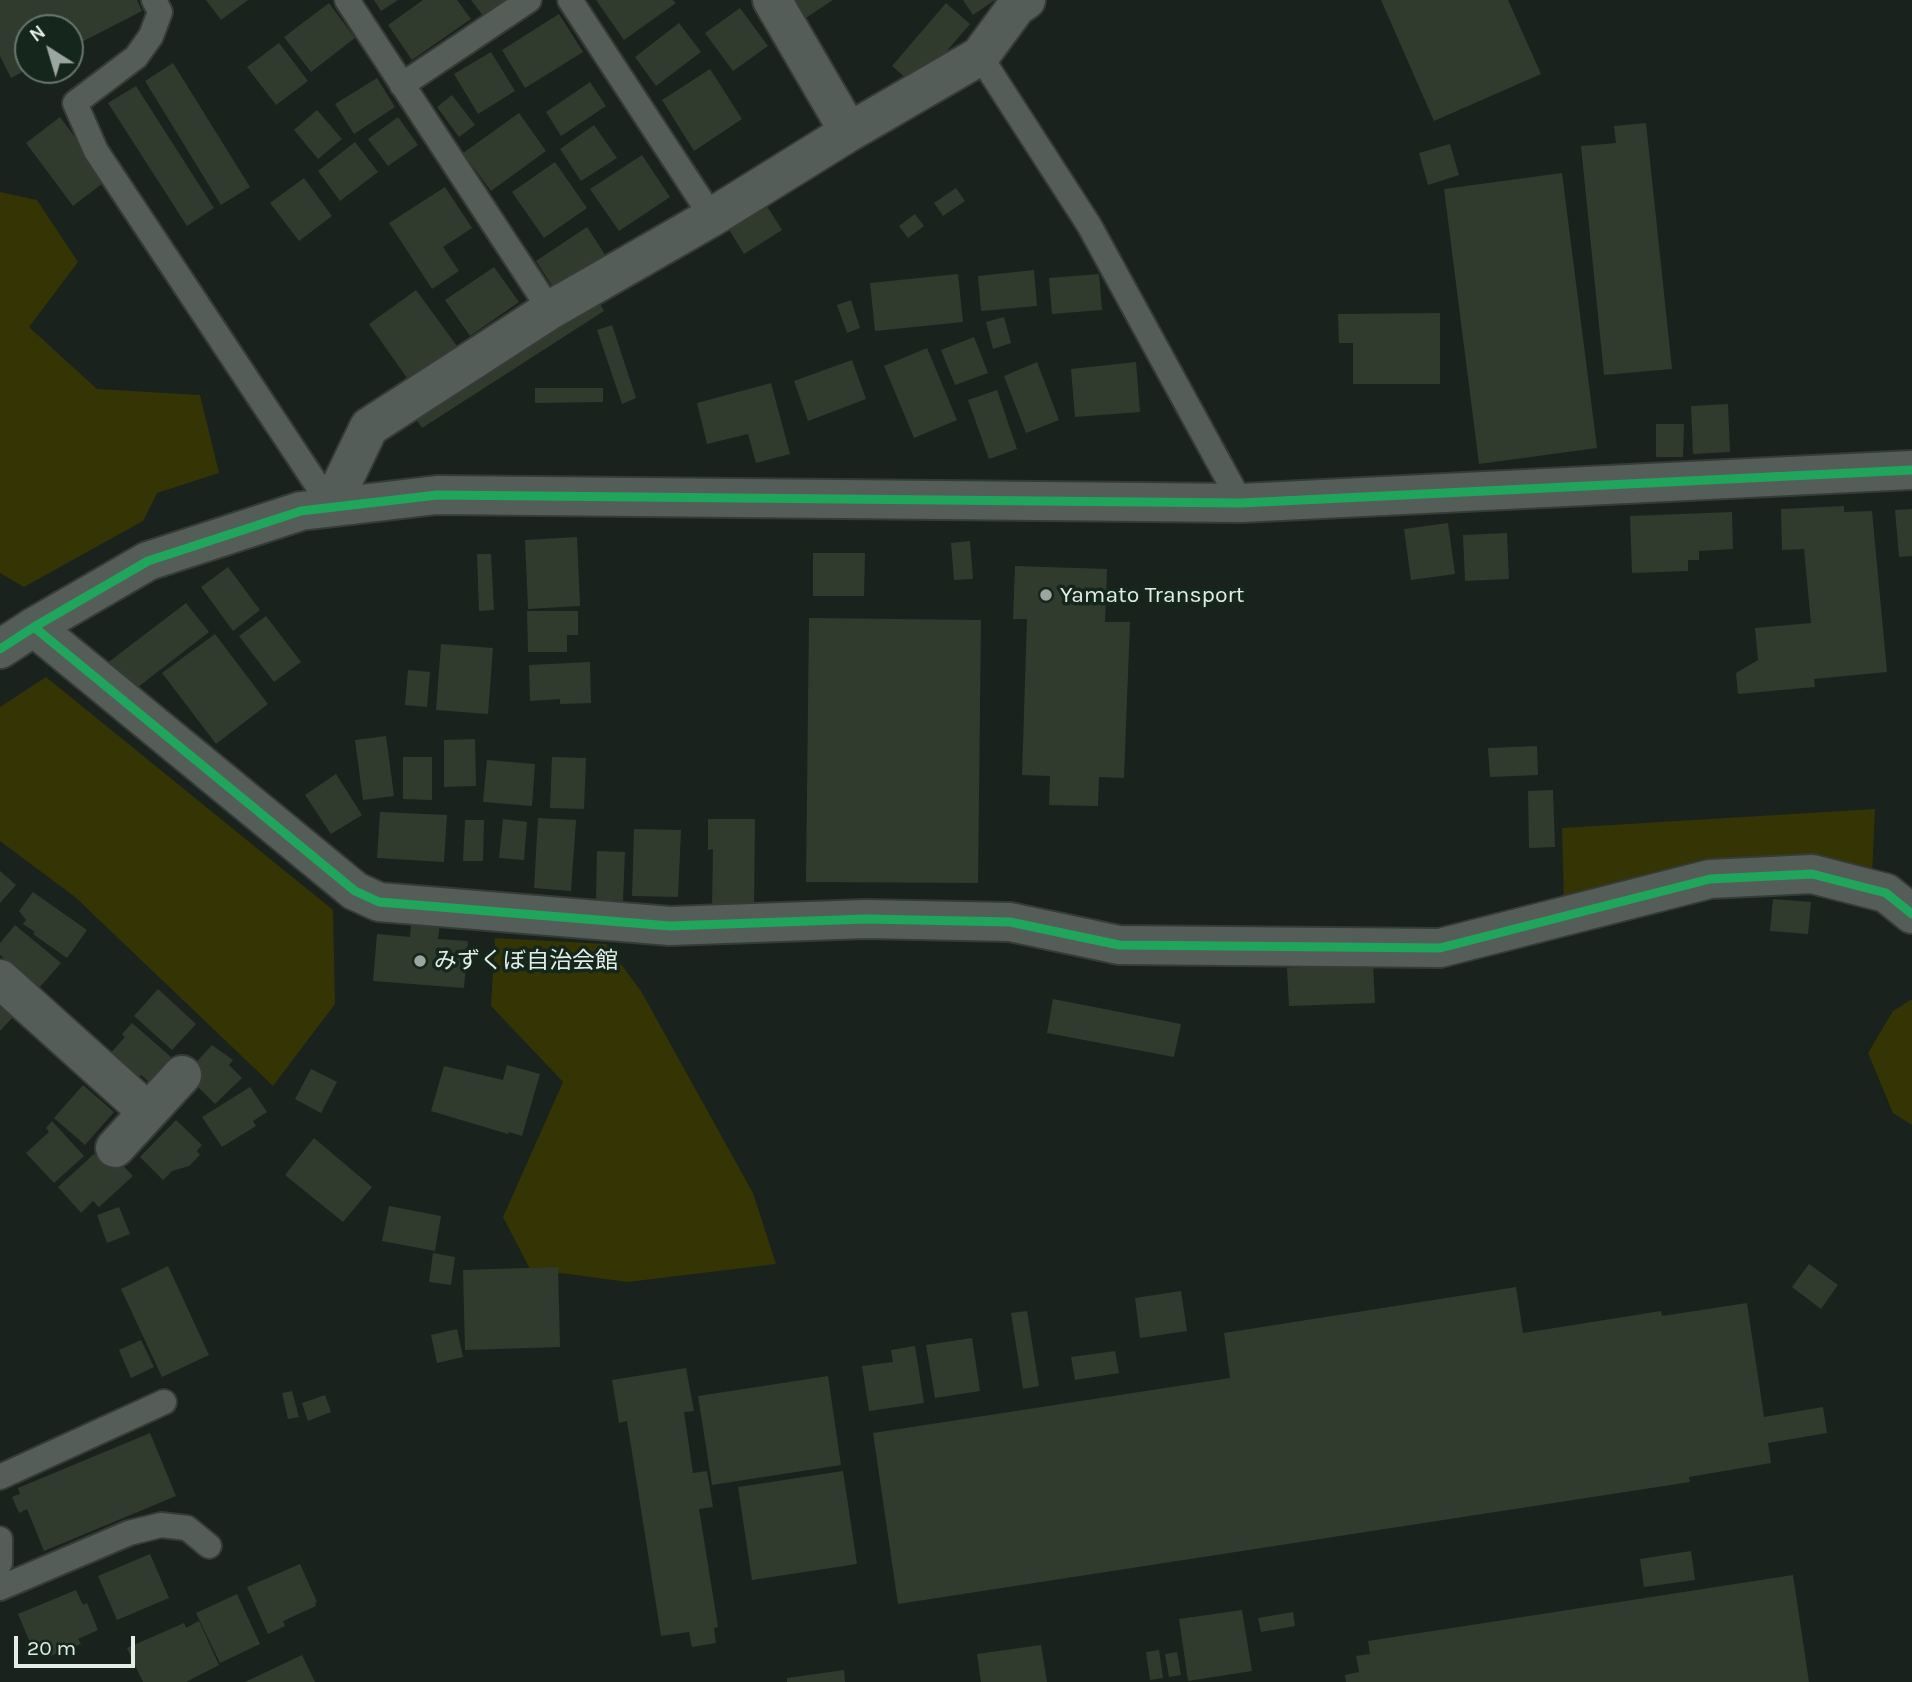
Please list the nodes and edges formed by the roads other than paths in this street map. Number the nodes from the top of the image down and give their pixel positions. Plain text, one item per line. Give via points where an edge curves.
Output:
1 (154, 0) edge
2 (347, 0) edge
3 (529, 0) edge
4 (570, 0) edge
5 (772, 0) edge
6 (1026, 0) edge
7 (980, 56) junction
8 (402, 85) junction
9 (849, 132) junction
10 (712, 217) junction
11 (550, 310) junction
12 (1912, 470) edge
13 (1241, 503) junction
14 (331, 506) junction
15 (34, 627) junction
16 (0, 649) edge
17 (1912, 914) edge
18 (0, 979) edge
19 (182, 1075) dead end
20 (148, 1112) junction
21 (115, 1148) dead end
22 (164, 1402) dead end
23 (0, 1477) edge
24 (0, 1539) edge
25 (209, 1546) dead end
26 (0, 1563) edge
27 (0, 1588) edge

1 - 14 lane via 160,12 136,57 75,103 96,151
2 - 8 lane
3 - 8 lane
4 - 10 lane
5 - 9 street
6 - 7 street
7 - 9 street
7 - 13 lane via 1089,225
8 - 11 lane
9 - 10 street
10 - 11 street
11 - 14 street via 369,427
12 - 13 street
13 - 14 street via 437,495
14 - 15 street via 301,511 148,561
15 - 16 street
15 - 17 street via 355,891 379,902 670,926 866,919 1010,922 1119,945 1440,948 1710,879 1812,874 1886,893
18 - 20 street
19 - 20 street
20 - 21 street
22 - 23 lane
24 - 26 lane
25 - 27 lane via 187,1528 160,1525 129,1533

